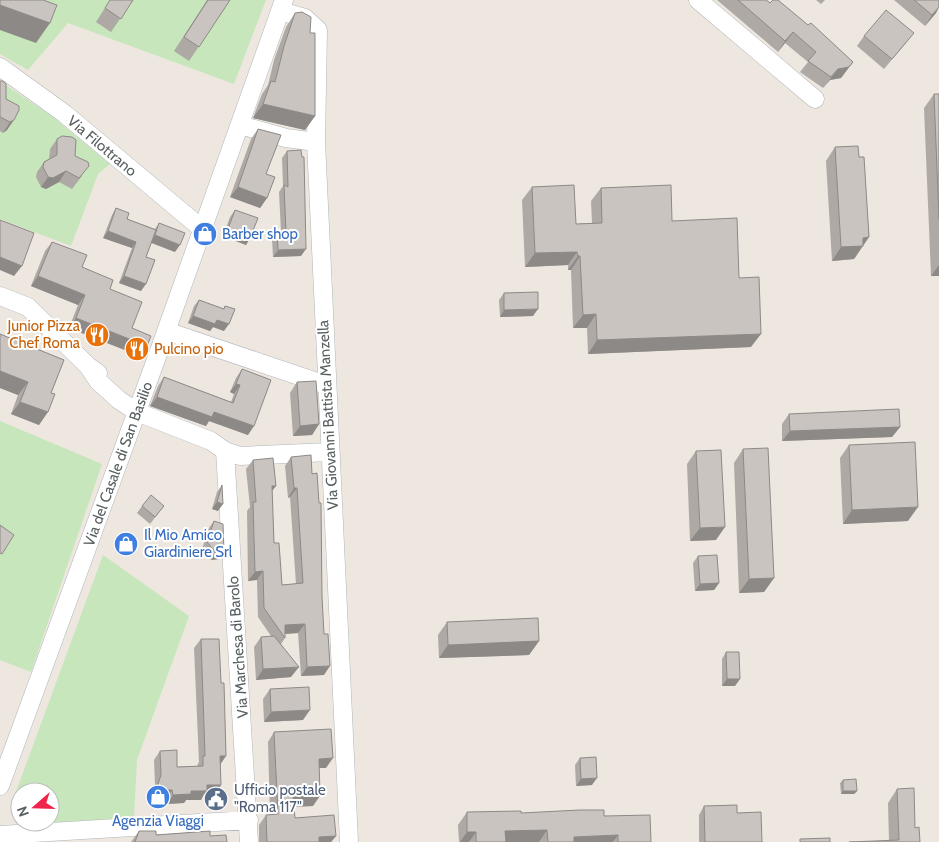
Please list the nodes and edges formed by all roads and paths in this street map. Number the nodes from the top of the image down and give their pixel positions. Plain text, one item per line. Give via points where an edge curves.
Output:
1 (698, 0) edge
2 (282, 5) edge
3 (0, 67) edge
4 (815, 99) dead end
5 (240, 125) junction
6 (316, 142) junction
7 (201, 228) junction
8 (0, 296) edge
9 (166, 331) junction
10 (326, 385) junction
11 (137, 412) junction
12 (225, 451) junction
13 (329, 452) junction
14 (0, 786) edge
15 (248, 820) junction
16 (0, 823) edge
17 (21, 833) junction
18 (0, 835) edge
19 (249, 842) edge
20 (349, 842) edge

1 - 4 street
2 - 5 street, Via del Casale di San Basilio
2 - 6 street, Via Giovanni Battista Manzella via 318,30
3 - 7 street, Via Filottrano via 65,114
5 - 6 street via 286,138
5 - 7 street, Via del Casale di San Basilio
6 - 10 street, Via Giovanni Battista Manzella
7 - 9 street, Via del Casale di San Basilio
8 - 11 street via 28,307 88,366 98,381
9 - 10 street
9 - 11 street, Via del Casale di San Basilio
10 - 13 street, Via Giovanni Battista Manzella
11 - 12 street via 211,441
11 - 14 street, Via del Casale di San Basilio
12 - 13 street via 240,456
12 - 15 street, Via Marchesa di Barolo
13 - 20 street, Via Giovanni Battista Manzella
15 - 17 street
15 - 19 street, Via Marchesa di Barolo
16 - 17 street
17 - 18 street

